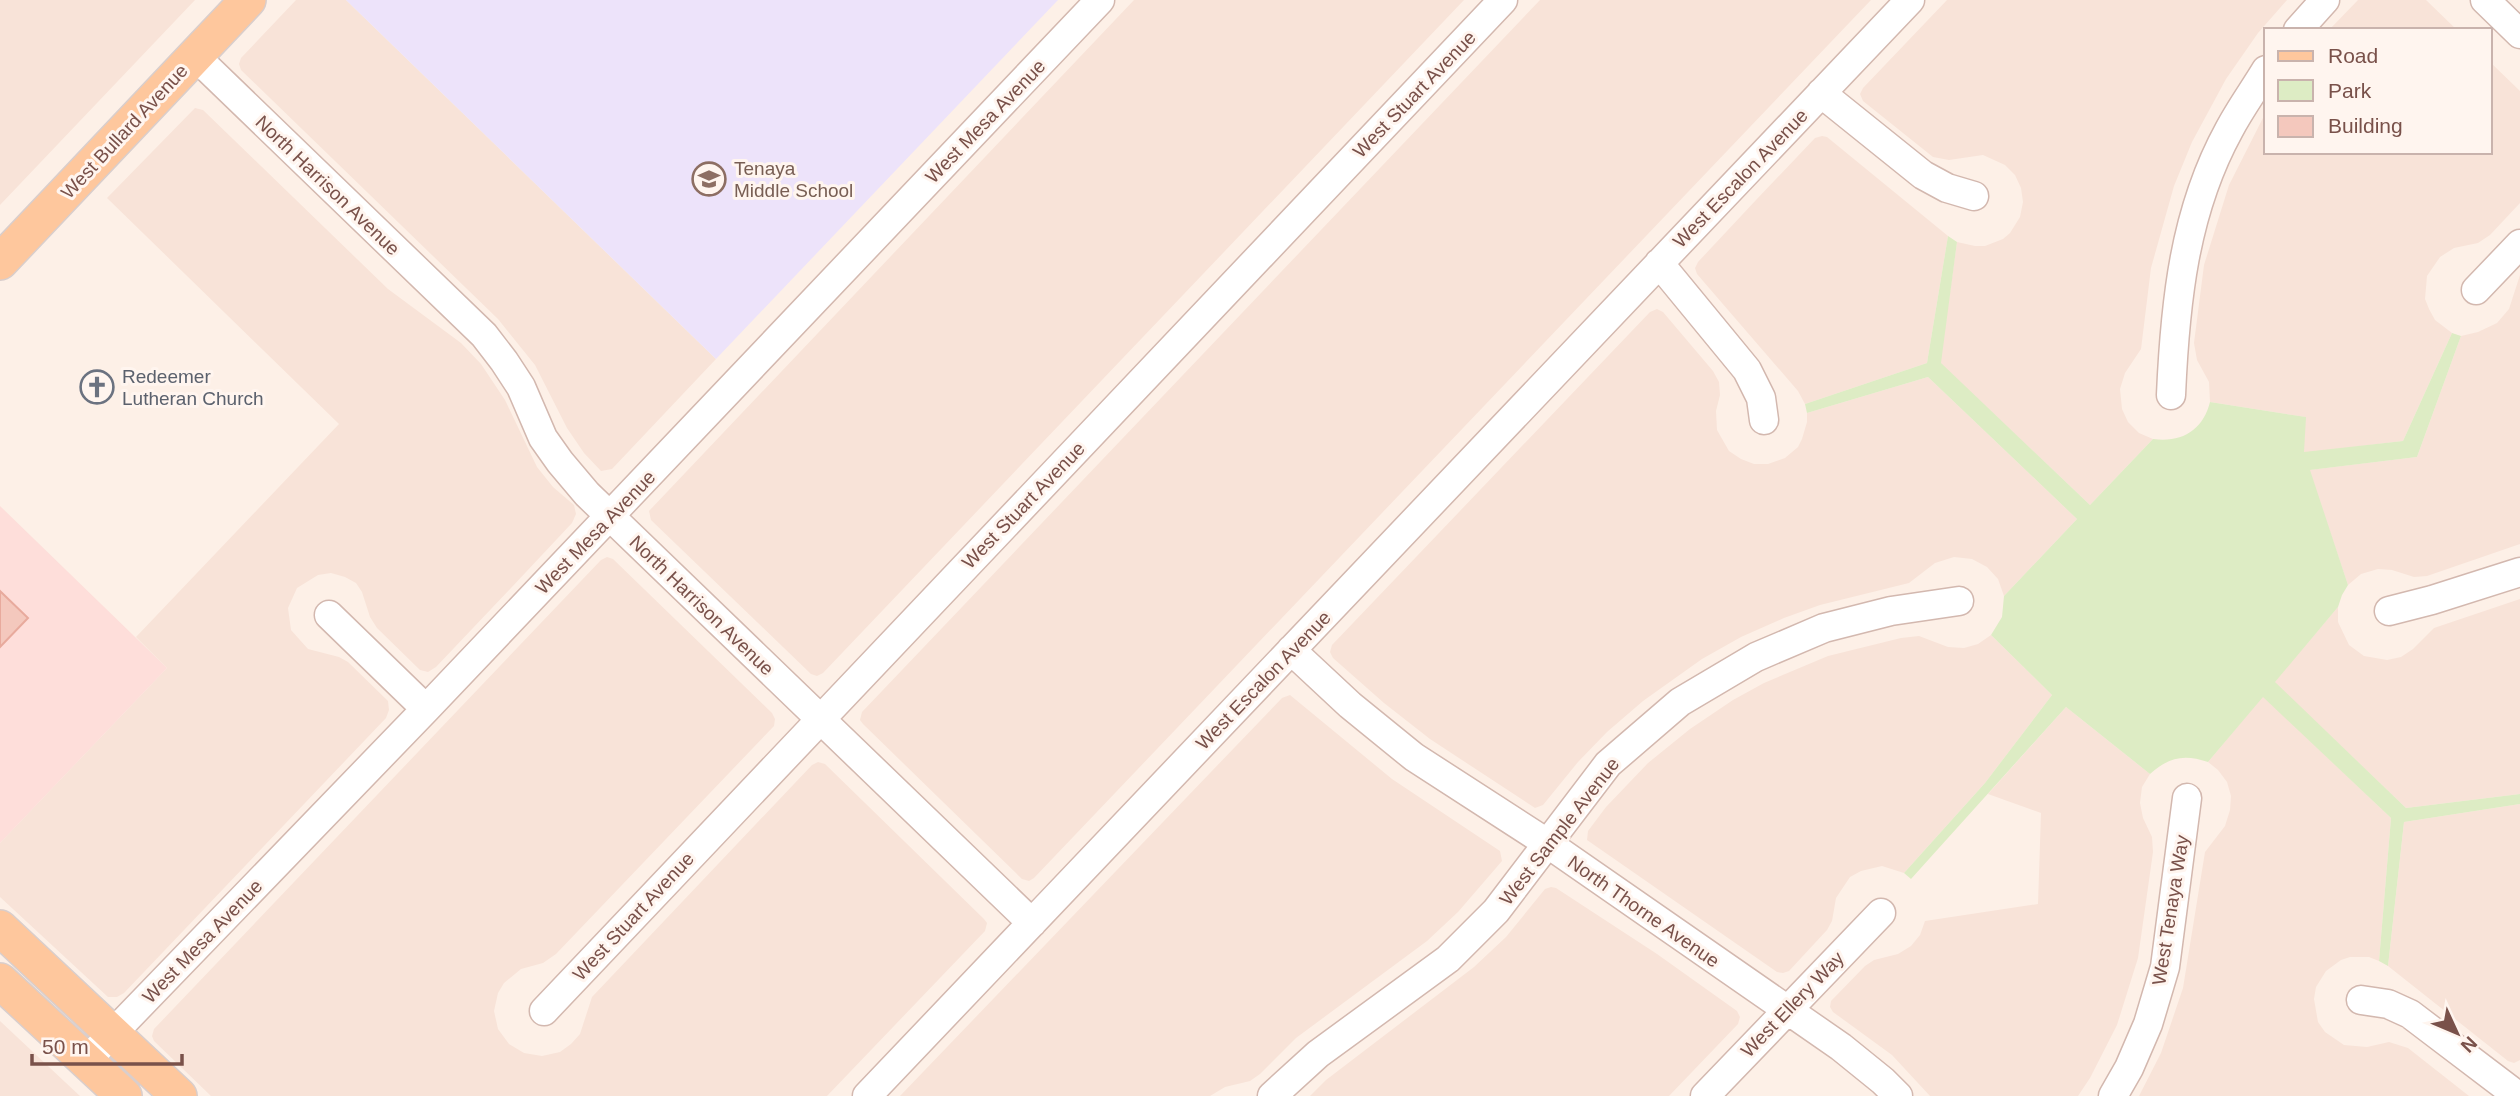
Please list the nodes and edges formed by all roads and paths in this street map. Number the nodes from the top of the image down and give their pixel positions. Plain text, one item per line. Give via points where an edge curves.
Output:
1 (248, 0) edge
2 (1100, 0) edge
3 (1503, 0) edge
4 (1910, 0) edge
5 (2325, 0) edge
6 (2485, 0) edge
7 (2300, 28) edge
8 (2520, 34) edge
9 (195, 56) junction
10 (2264, 74) edge
11 (1821, 93) junction
12 (1974, 196) dead end
13 (2520, 244) edge
14 (0, 262) edge
15 (1659, 263) junction
16 (2476, 290) dead end
17 (2171, 395) dead end
18 (1765, 420) dead end
19 (610, 515) junction
20 (2520, 572) edge
21 (1959, 601) dead end
22 (2389, 611) dead end
23 (329, 615) dead end
24 (1291, 650) junction
25 (426, 709) junction
26 (820, 718) junction
27 (2187, 798) dead end
28 (1547, 843) junction
29 (1881, 913) dead end
30 (1032, 923) junction
31 (4, 934) edge
32 (0, 981) edge
33 (2361, 1000) dead end
34 (1786, 1009) junction
35 (544, 1011) dead end
36 (113, 1033) junction
37 (86, 1060) junction
38 (124, 1096) edge
39 (179, 1096) edge
40 (867, 1096) edge
41 (1272, 1096) edge
42 (1705, 1096) edge
43 (1898, 1096) edge
44 (2113, 1096) edge
45 (2518, 1096) edge

1 - 9 main road, West Bullard Avenue
2 - 19 street, West Mesa Avenue
3 - 26 street, West Stuart Avenue
4 - 11 street, West Escalon Avenue
5 - 7 street
6 - 8 street
9 - 14 main road, West Bullard Avenue
9 - 19 street, North Harrison Avenue via 484,335 521,387 548,446
10 - 17 street via 2228,131 2183,257
11 - 12 street, West Escalon Avenue via 1923,175
11 - 15 street, West Escalon Avenue
13 - 16 street
15 - 18 street, West Escalon Avenue via 1747,370 1761,398
15 - 24 street, West Escalon Avenue
19 - 25 street, West Mesa Avenue
19 - 26 street, North Harrison Avenue
20 - 22 street
21 - 28 street, West Sample Avenue via 1891,611 1824,628 1756,657 1680,702 1608,764
23 - 25 street
24 - 28 street, North Thorne Avenue via 1414,757
24 - 30 street, West Escalon Avenue
25 - 36 street, West Mesa Avenue
26 - 30 street, North Harrison Avenue
26 - 35 street, West Stuart Avenue
27 - 44 street, West Tenaya Way via 2165,967 2148,1024
28 - 34 street, North Thorne Avenue
28 - 41 street, West Sample Avenue via 1496,911 1448,959 1318,1054
29 - 34 street, West Ellery Way
30 - 40 street, West Escalon Avenue
31 - 36 main road
32 - 37 main road
33 - 45 street via 2388,1004 2410,1014
34 - 42 street, West Ellery Way
34 - 43 street, North Thorne Avenue via 1841,1047
36 - 37 street, West Mesa Avenue
36 - 39 main road
37 - 38 main road

